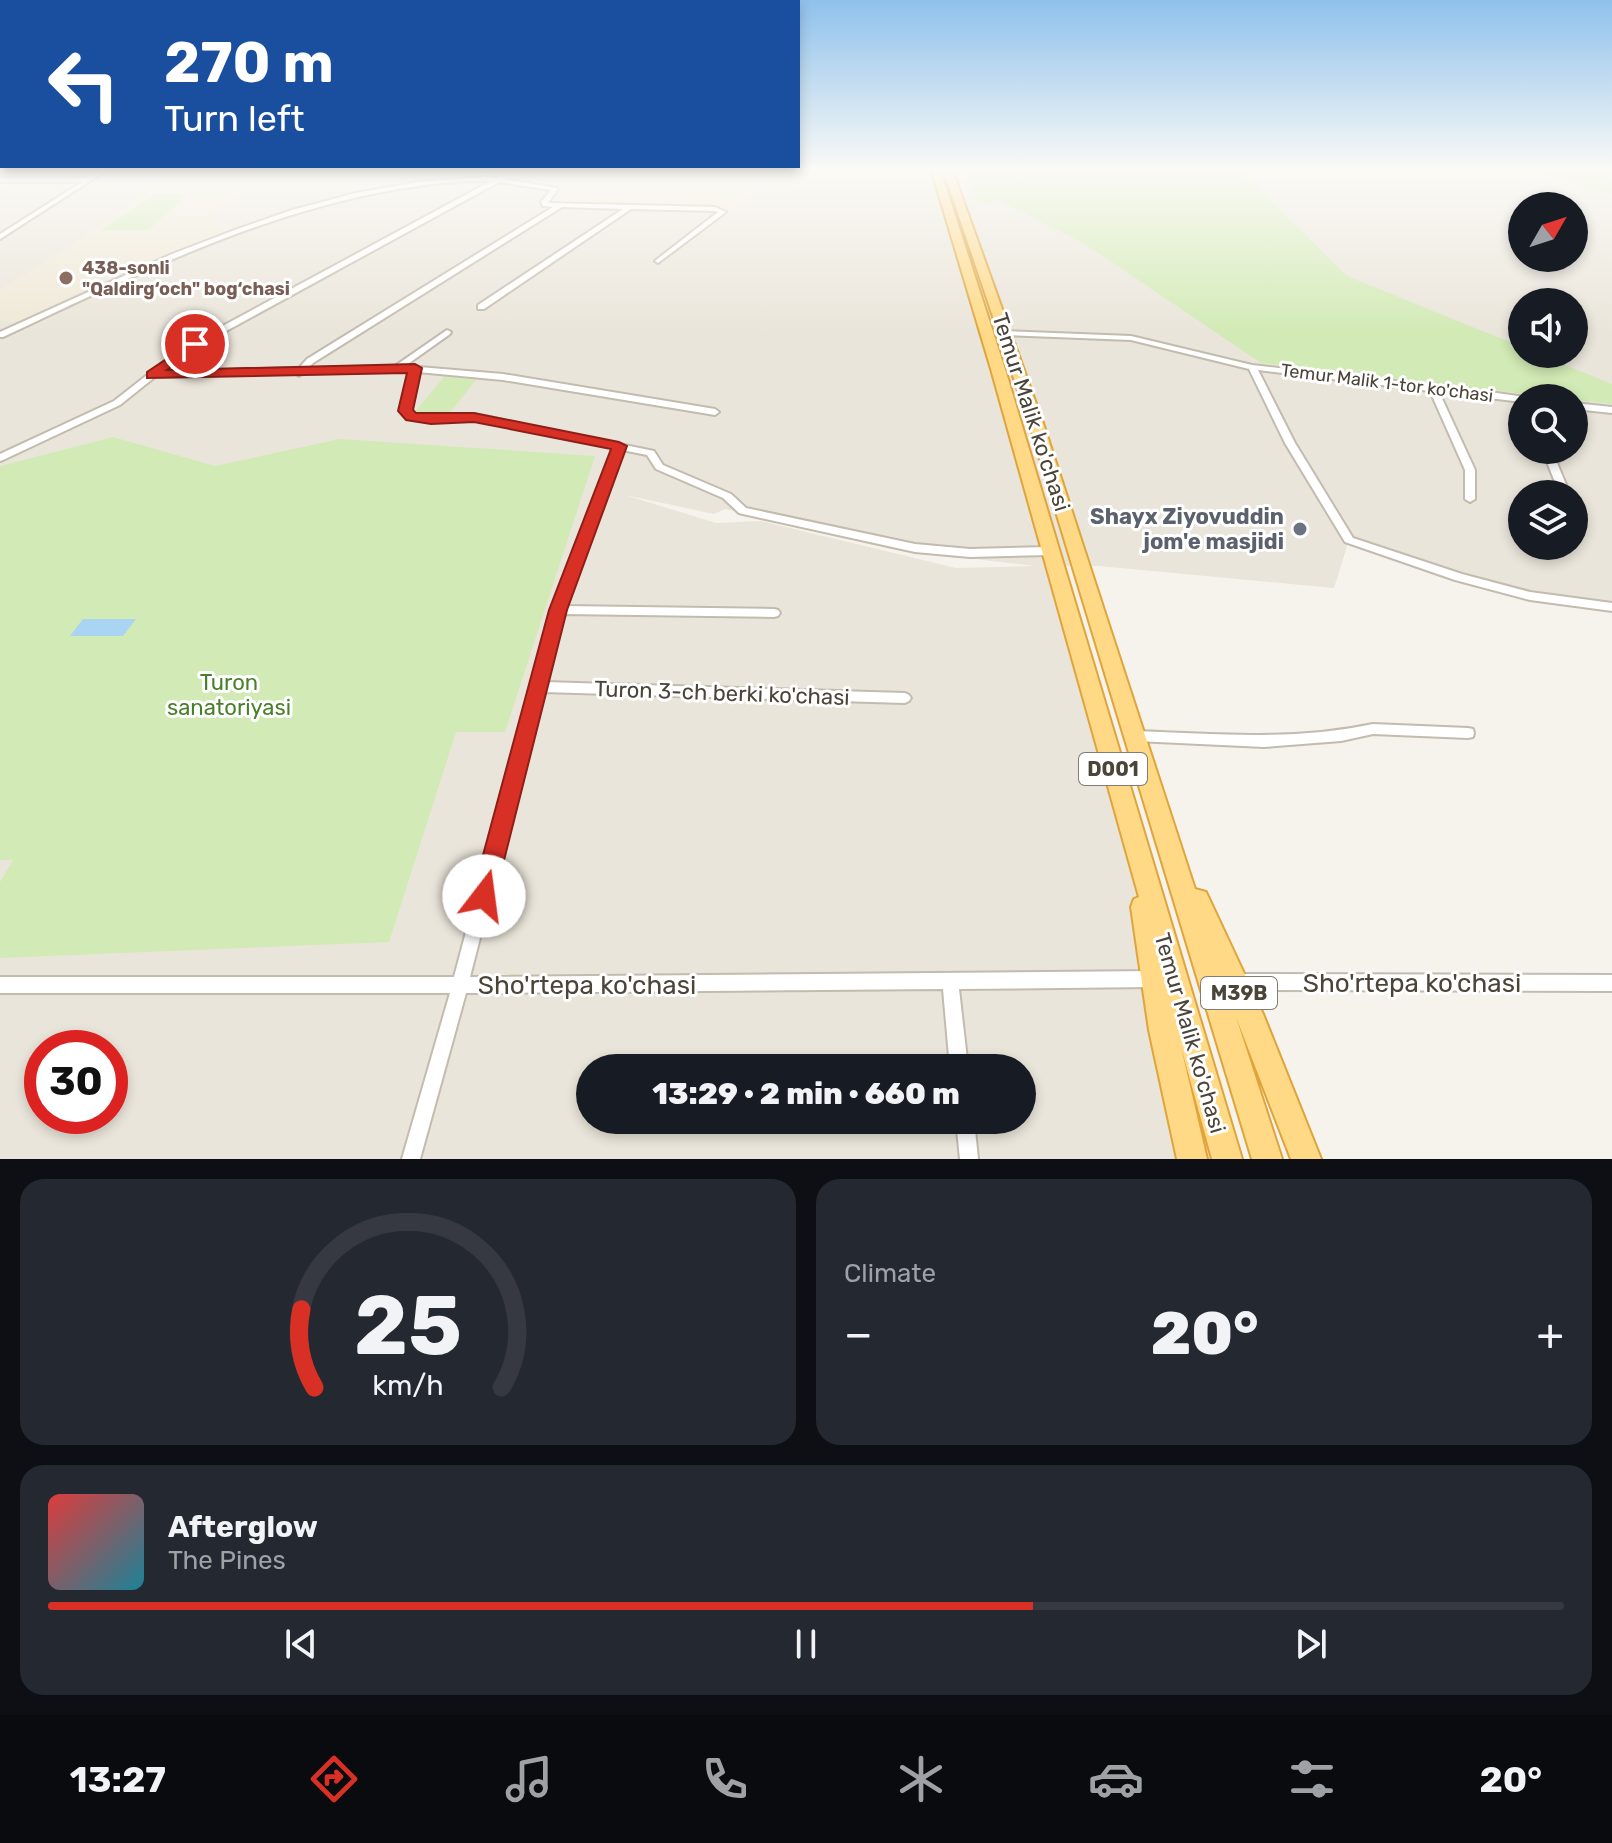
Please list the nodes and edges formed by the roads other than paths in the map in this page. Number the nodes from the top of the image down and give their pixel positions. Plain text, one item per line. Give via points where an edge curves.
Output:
1 (255, 226) edge
2 (410, 226) edge
3 (527, 226) edge
4 (602, 226) edge
5 (704, 226) edge
6 (953, 226) edge
7 (967, 226) edge
8 (658, 261) dead end
9 (481, 307) dead end
10 (447, 332) dead end
11 (1006, 333) junction
12 (0, 335) edge
13 (1252, 367) junction
14 (397, 368) junction
15 (415, 368) junction
16 (299, 373) junction
17 (152, 375) junction
18 (1433, 387) junction
19 (1508, 397) edge
20 (1588, 408) edge
21 (1611, 411) edge
22 (715, 412) dead end
23 (619, 446) junction
24 (4, 455) edge
25 (1470, 499) dead end
26 (1051, 551) junction
27 (1612, 607) edge
28 (558, 610) junction
29 (774, 613) dead end
30 (539, 687) junction
31 (905, 698) dead end
32 (1468, 733) dead end
33 (1136, 736) junction
34 (1166, 831) joint
35 (1165, 979) junction
36 (950, 982) junction
37 (1223, 982) junction
38 (1612, 983) edge
39 (0, 985) edge
40 (460, 985) junction
41 (958, 1054) edge
42 (966, 1134) edge
43 (411, 1159) edge
44 (969, 1159) edge
45 (1192, 1159) edge
46 (1227, 1159) edge
47 (1267, 1159) edge
48 (1306, 1159) edge

1 - 12 street via 150,266
2 - 17 street via 183,351
3 - 16 street via 310,361
4 - 9 street
5 - 8 street
6 - 26 highway, Temur Malik ko'chasi / D001
7 - 11 highway, Temur Malik ko'chasi / D001
10 - 14 street
11 - 13 street, Temur Malik 1-tor ko'chasi via 1131,338
11 - 33 highway, Temur Malik ko'chasi / D001
13 - 18 street, Temur Malik 1-tor ko'chasi
13 - 27 street, Temur Malik 1-tor ko'chasi via 1290,443 1349,540 1530,596
14 - 15 street
14 - 16 street
15 - 22 street
15 - 23 street via 406,411 411,417 474,417
16 - 17 street
17 - 24 street via 101,412
18 - 19 street, Temur Malik 1-tor ko'chasi
18 - 25 street via 1470,470
20 - 21 street
23 - 26 street via 651,453 659,467 727,496 743,511 915,548
23 - 28 street
26 - 35 highway, Temur Malik ko'chasi / D001 via 1131,829
28 - 29 street
28 - 30 street
30 - 31 street, Turon 3-ch berki ko'chasi
30 - 40 street
32 - 33 street via 1373,729 1264,742
33 - 34 highway, Temur Malik ko'chasi / D001
34 - 37 highway, M39B
35 - 36 street, Sho'rtepa ko'chasi
35 - 45 highway
35 - 46 highway, Temur Malik ko'chasi
36 - 40 street, Sho'rtepa ko'chasi
36 - 41 street
37 - 38 street, Sho'rtepa ko'chasi
37 - 47 highway, Temur Malik ko'chasi
37 - 48 highway, M39B
39 - 40 street, Sho'rtepa ko'chasi
40 - 43 street
42 - 44 street

